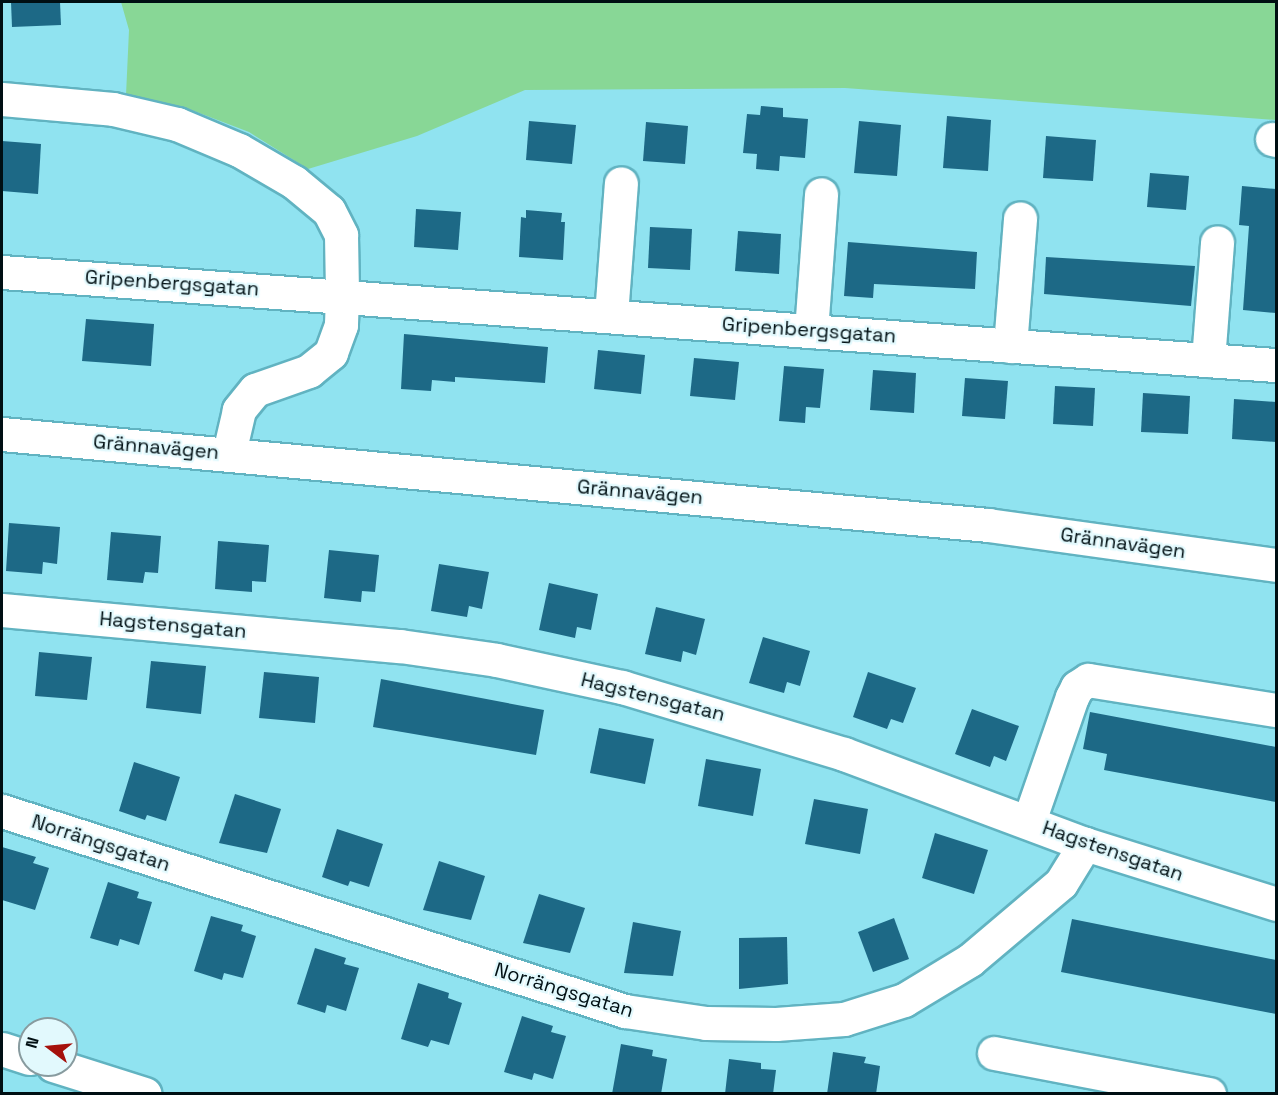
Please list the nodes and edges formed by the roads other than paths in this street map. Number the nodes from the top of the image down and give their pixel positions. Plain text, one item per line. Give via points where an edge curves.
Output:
1 (2, 99) edge
2 (621, 183) dead end
3 (821, 194) dead end
4 (1020, 218) dead end
5 (1217, 242) dead end
6 (2, 272) edge
7 (342, 295) junction
8 (611, 315) junction
9 (811, 330) junction
10 (1010, 345) junction
11 (1208, 360) junction
12 (1276, 365) edge
13 (2, 434) edge
14 (230, 453) junction
15 (1276, 565) edge
16 (2, 610) edge
17 (1276, 710) edge
18 (2, 811) edge
19 (1029, 821) junction
20 (1085, 844) junction
21 (1276, 904) edge
22 (2, 1049) edge
23 (994, 1053) dead end
24 (18, 1054) edge
25 (78, 1073) edge
26 (145, 1094) edge
27 (1209, 1094) edge

1 - 7 main road via 112,110 177,124 239,150 285,177 329,211 341,235
2 - 8 main road
3 - 9 main road
4 - 10 main road
5 - 11 main road
6 - 7 main road, Gripenbergsgatan
7 - 8 main road, Gripenbergsgatan
7 - 14 main road via 341,325 332,353 309,371 255,390 239,410
8 - 9 main road, Gripenbergsgatan
9 - 10 main road, Gripenbergsgatan
10 - 11 main road, Gripenbergsgatan
11 - 12 main road, Gripenbergsgatan
13 - 14 main road, Grännavägen
14 - 15 main road, Grännavägen via 988,525
16 - 19 main road, Hagstensgatan via 400,646 497,660 622,687 739,719
17 - 19 main road via 1088,680 1077,687 1072,697
18 - 20 main road, Norrängsgatan via 625,1011 706,1023 776,1024 844,1019 904,1000 970,960 1061,883
19 - 20 main road, Hagstensgatan
20 - 21 main road, Hagstensgatan
22 - 24 main road
23 - 27 main road
25 - 26 main road

